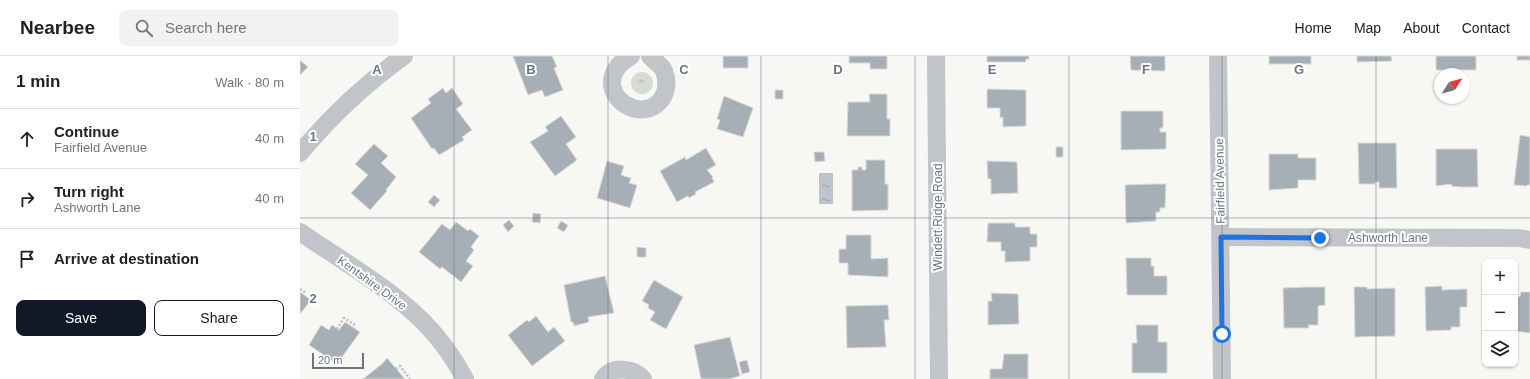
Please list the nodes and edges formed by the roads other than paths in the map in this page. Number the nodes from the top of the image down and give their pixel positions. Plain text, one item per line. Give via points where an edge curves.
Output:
1 (404, 56) edge
2 (631, 56) edge
3 (650, 56) edge
4 (936, 56) edge
5 (1218, 56) edge
6 (300, 153) edge
7 (300, 232) edge
8 (1221, 237) junction
9 (1530, 240) edge
10 (465, 379) edge
11 (603, 379) edge
12 (643, 379) edge
13 (939, 379) edge
14 (1222, 379) edge

1 - 6 street via 355,94
2 - 3 street via 616,68 612,84 618,100 631,109 640,110 648,109 660,100 666,86 664,71
4 - 13 street, Windett Ridge Road
5 - 8 street, Fairfield Avenue
7 - 10 street, Kentshire Drive via 391,294 432,331 449,352
8 - 9 street, Ashworth Lane
8 - 14 street, Fairfield Avenue
11 - 12 street via 618,369 634,372

